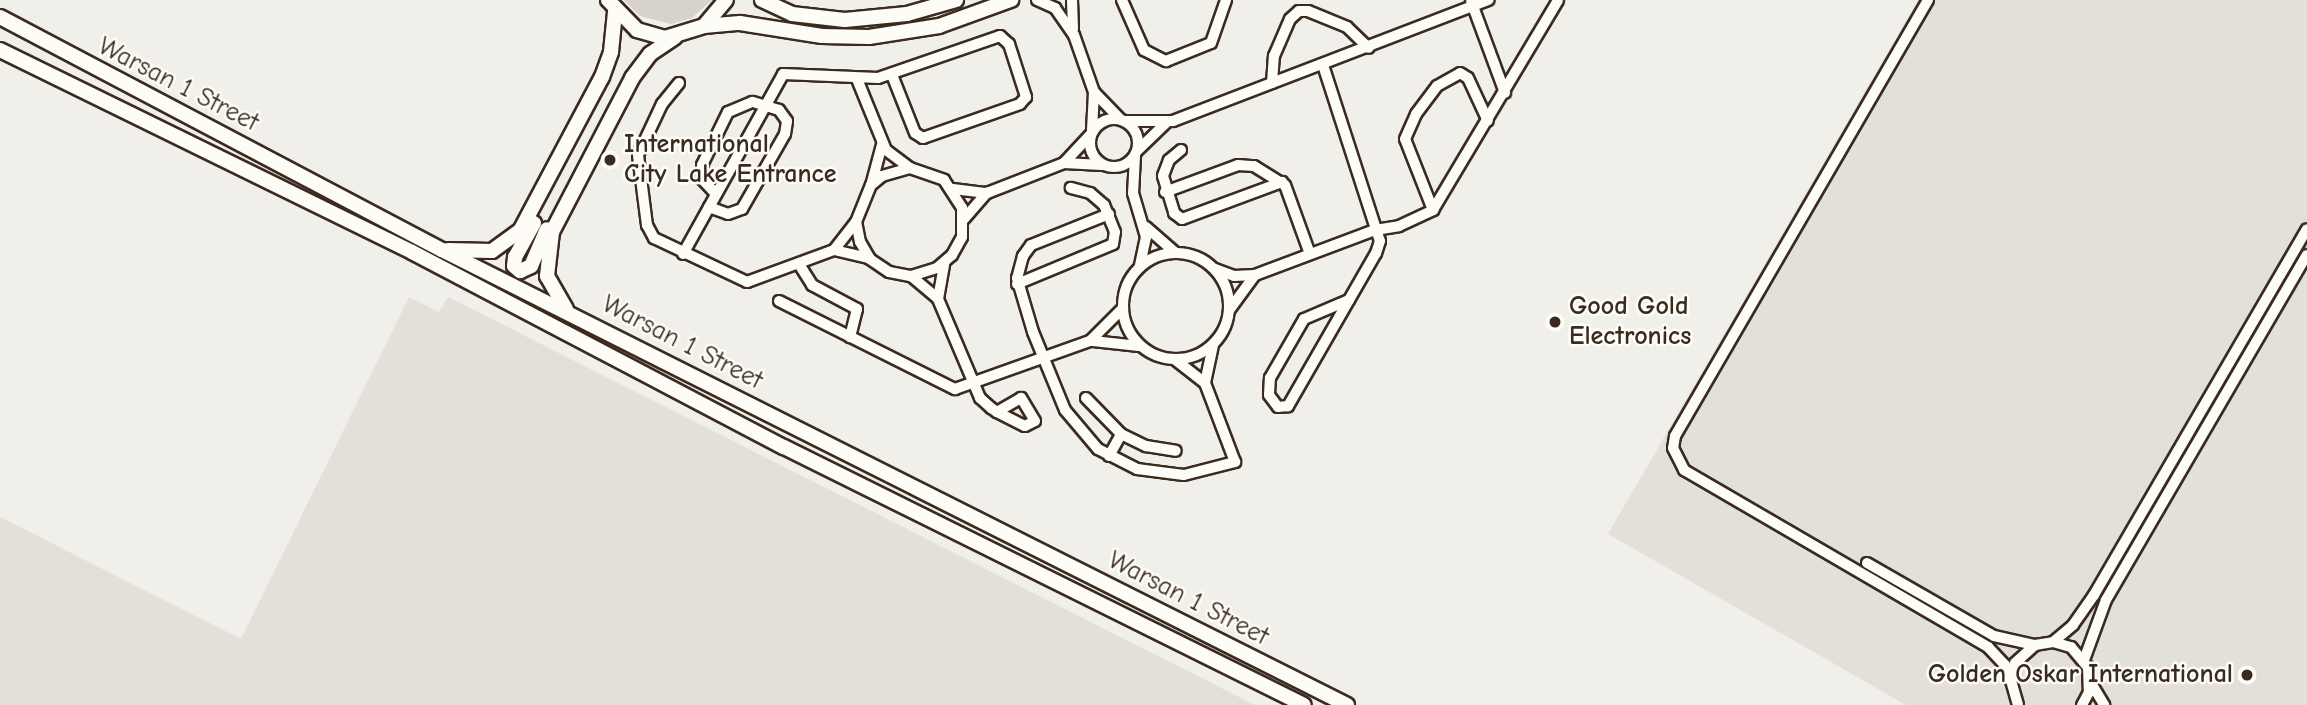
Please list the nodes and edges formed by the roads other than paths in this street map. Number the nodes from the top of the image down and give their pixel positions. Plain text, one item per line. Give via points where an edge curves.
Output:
1 (726, 0) edge
2 (762, 0) edge
3 (956, 0) edge
4 (1011, 0) edge
5 (1037, 0) edge
6 (1072, 0) edge
7 (1122, 0) edge
8 (1226, 0) edge
9 (1294, 0) edge
10 (1489, 0) edge
11 (1558, 0) edge
12 (1928, 0) edge
13 (1471, 3) edge
14 (612, 6) edge
15 (1299, 11) junction
16 (0, 17) edge
17 (704, 26) junction
18 (1074, 35) junction
19 (675, 37) junction
20 (1369, 48) junction
21 (0, 50) edge
22 (1323, 65) junction
23 (892, 75) junction
24 (857, 79) junction
25 (679, 83) dead end
26 (1272, 83) junction
27 (1094, 92) junction
28 (1505, 93) junction
29 (765, 103) junction
30 (1123, 120) junction
31 (1488, 121) junction
32 (1166, 123) junction
33 (1092, 133) junction
34 (882, 144) junction
35 (1181, 150) dead end
36 (1136, 153) junction
37 (1064, 163) junction
38 (1106, 167) junction
39 (910, 168) junction
40 (548, 182) junction
41 (1282, 182) junction
42 (871, 185) junction
43 (1071, 188) dead end
44 (953, 189) junction
45 (1165, 192) junction
46 (986, 193) junction
47 (1133, 193) junction
48 (716, 194) junction
49 (709, 207) junction
50 (1433, 210) junction
51 (1109, 214) junction
52 (561, 215) junction
53 (964, 219) junction
54 (856, 222) junction
55 (1146, 227) junction
56 (1379, 229) junction
57 (2307, 229) edge
58 (442, 250) junction
59 (834, 250) junction
60 (1177, 252) junction
61 (683, 254) junction
62 (1310, 254) junction
63 (2307, 255) edge
64 (870, 259) junction
65 (945, 263) junction
66 (799, 264) junction
67 (1140, 266) junction
68 (1215, 269) junction
69 (1255, 275) junction
70 (910, 276) junction
71 (1017, 284) junction
72 (938, 299) junction
73 (1349, 300) junction
74 (779, 301) dead end
75 (1123, 308) junction
76 (1230, 310) junction
77 (568, 313) junction
78 (850, 337) junction
79 (1090, 341) junction
80 (1213, 345) junction
81 (1142, 347) junction
82 (1043, 358) junction
83 (1176, 360) junction
84 (1205, 383) junction
85 (972, 385) junction
86 (1086, 398) dead end
87 (997, 412) dead end
88 (1121, 435) junction
89 (1176, 451) dead end
90 (1109, 456) junction
91 (1867, 563) dead end
92 (2090, 602) junction
93 (2102, 608) junction
94 (2053, 642) junction
95 (2035, 645) junction
96 (2084, 660) junction
97 (2011, 681) junction
98 (2090, 682) junction
99 (2014, 702) edge
100 (1304, 705) edge
101 (1347, 705) edge
102 (2082, 705) edge
103 (2104, 705) edge

1 - 17 street
2 - 3 street via 792,14 845,20 907,14
4 - 17 street via 939,26 869,37 822,36 740,23
5 - 18 street via 1055,8
6 - 18 street
7 - 8 street via 1144,50 1166,61 1211,43
9 - 15 street
10 - 13 street
11 - 28 street
12 - 97 street via 1675,436 1673,454 1684,470 1982,643 2000,658
13 - 20 street
13 - 28 street
14 - 19 street via 637,30
14 - 40 street via 607,65
15 - 20 street via 1348,27
15 - 26 street via 1290,19 1274,56
16 - 58 street, Warsan 1 Street
17 - 19 street
18 - 27 street
19 - 52 street via 650,54 632,78
20 - 22 street
21 - 100 street, Warsan 1 Street via 412,252 784,447
22 - 26 street
22 - 56 street
23 - 23 street via 1000,36 1009,44 1026,97 1020,104 923,138 915,132
23 - 24 street
24 - 29 street via 786,73
24 - 34 street
25 - 61 street via 657,112 637,161 648,230
26 - 32 street
27 - 30 street
27 - 33 street
28 - 31 street
29 - 48 street
29 - 48 street via 745,102 729,112 702,165 703,180
29 - 49 street via 785,117 785,134 739,211 729,214
30 - 32 street
30 - 33 street via 1101,122
30 - 36 street via 1135,130
31 - 50 street
31 - 50 street via 1468,78 1461,73 1437,86 1416,114 1405,139
32 - 36 street
33 - 37 street
33 - 38 street via 1091,152
34 - 39 street
34 - 42 street
35 - 45 street via 1165,168
36 - 38 street via 1124,166
36 - 47 street
37 - 38 street
37 - 46 street
38 - 47 street
39 - 42 street via 882,176
39 - 44 street via 933,173
40 - 52 street via 536,221 515,257 517,269 529,270 543,236
40 - 58 street via 507,244 484,252
41 - 45 street via 1242,164
41 - 45 street via 1186,219 1174,213
41 - 62 street
42 - 54 street
43 - 51 street via 1098,198
44 - 46 street
44 - 53 street
46 - 53 street
47 - 55 street
48 - 49 street
49 - 61 street
50 - 56 street via 1394,228
51 - 71 street via 1031,245 1023,256
51 - 71 street via 1116,236 1108,250
52 - 77 street via 549,240 546,268 551,288
53 - 65 street via 958,246
54 - 59 street
54 - 64 street
55 - 60 street via 1159,243
55 - 67 street
56 - 62 street
56 - 73 street via 1376,253
57 - 92 street
58 - 77 street, Warsan 1 Street
59 - 64 street
59 - 66 street
60 - 67 street
60 - 68 street via 1198,257
61 - 66 street via 747,282
62 - 69 street
63 - 93 street
64 - 70 street via 889,272
65 - 70 street
65 - 72 street
66 - 78 street via 812,285 857,309
67 - 75 street via 1127,285
68 - 69 street via 1234,276
68 - 76 street via 1227,288
69 - 76 street
70 - 72 street
71 - 82 street
72 - 85 street
73 - 73 street via 1304,319 1269,378 1269,395 1278,407 1288,406
74 - 78 street
75 - 79 street
75 - 81 street via 1128,330
76 - 80 street
77 - 101 street, Warsan 1 Street
78 - 85 street via 944,386
79 - 81 street
79 - 82 street
80 - 83 street
80 - 84 street
81 - 83 street
82 - 85 street
82 - 90 street via 1072,421
83 - 84 street
84 - 90 street via 1235,461 1197,473 1168,475 1137,469
85 - 87 street
86 - 88 street
88 - 89 street via 1146,446
88 - 90 street
91 - 95 street via 1994,636
92 - 93 street
92 - 94 street
93 - 96 street
94 - 95 street
94 - 96 street via 2071,647
95 - 97 street via 2015,663
96 - 98 street
97 - 99 street
98 - 102 street
98 - 103 street

